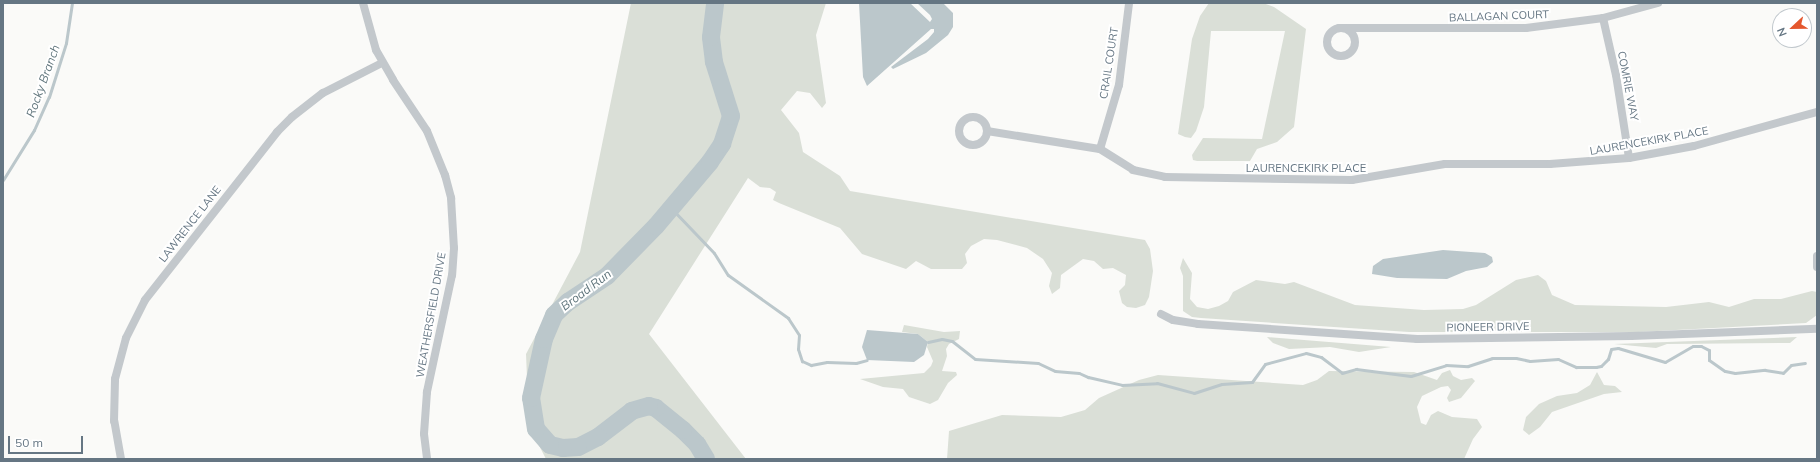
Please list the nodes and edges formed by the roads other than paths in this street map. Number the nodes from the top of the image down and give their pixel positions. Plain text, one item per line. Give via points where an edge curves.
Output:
1 (363, 3) edge
2 (1129, 3) edge
3 (1658, 3) edge
4 (1602, 18) junction
5 (1339, 28) dead end
6 (382, 63) junction
7 (1817, 112) edge
8 (987, 131) dead end
9 (1100, 149) junction
10 (1629, 158) junction
11 (1817, 256) edge
12 (1817, 267) edge
13 (1161, 314) dead end
14 (1817, 329) edge
15 (121, 459) edge
16 (427, 459) edge

1 - 6 street, WEATHERSFIELD DRIVE via 369,30
2 - 9 street, CRAIL COURT via 1119,85
3 - 4 street, BALLAGAN COURT
4 - 5 street, BALLAGAN COURT via 1526,28
4 - 10 street, COMRIE WAY via 1617,82
6 - 15 street, LAWRENCE LANE via 323,93 277,132 145,300 126,338 115,379 114,421
6 - 16 street, WEATHERSFIELD DRIVE via 415,110 437,152 449,191 454,225 452,275 427,399 424,434
7 - 10 street, LAURENCEKIRK PLACE via 1694,146
8 - 9 street, LAURENCEKIRK PLACE
9 - 10 street, LAURENCEKIRK PLACE via 1141,172 1188,178 1352,180 1370,179 1445,164 1550,164
11 - 12 street
13 - 14 street, PIONEER DRIVE via 1173,320 1198,324 1417,339 1631,336

